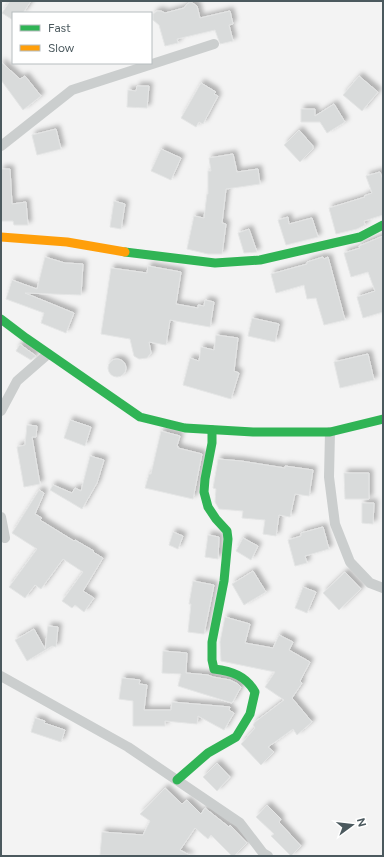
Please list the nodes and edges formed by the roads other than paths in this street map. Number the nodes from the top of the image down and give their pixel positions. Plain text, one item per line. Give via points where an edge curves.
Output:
1 (214, 44) dead end
2 (101, 73) dead end
3 (72, 90) junction
4 (1, 146) edge
5 (383, 225) edge
6 (1, 237) edge
7 (1, 319) edge
8 (48, 354) junction
9 (1, 411) edge
10 (383, 419) edge
11 (212, 430) junction
12 (330, 432) junction
13 (1, 517) edge
14 (5, 538) dead end
15 (383, 588) edge
16 (1, 676) edge
17 (177, 780) junction
18 (264, 855) edge

1 - 3 street
2 - 3 street
3 - 4 street
5 - 6 street via 360,237 260,260 215,263 143,256 67,242
7 - 8 street
8 - 9 street via 17,381
8 - 11 street via 140,418 185,428
10 - 12 street
11 - 12 street
11 - 17 street via 204,496 218,522 228,532 228,539 211,659 214,669 230,670 245,679 255,692 250,714 236,737 208,753
12 - 15 street via 329,477 335,524 350,562 370,583
13 - 14 street
16 - 17 street via 128,747
17 - 18 street via 240,823

